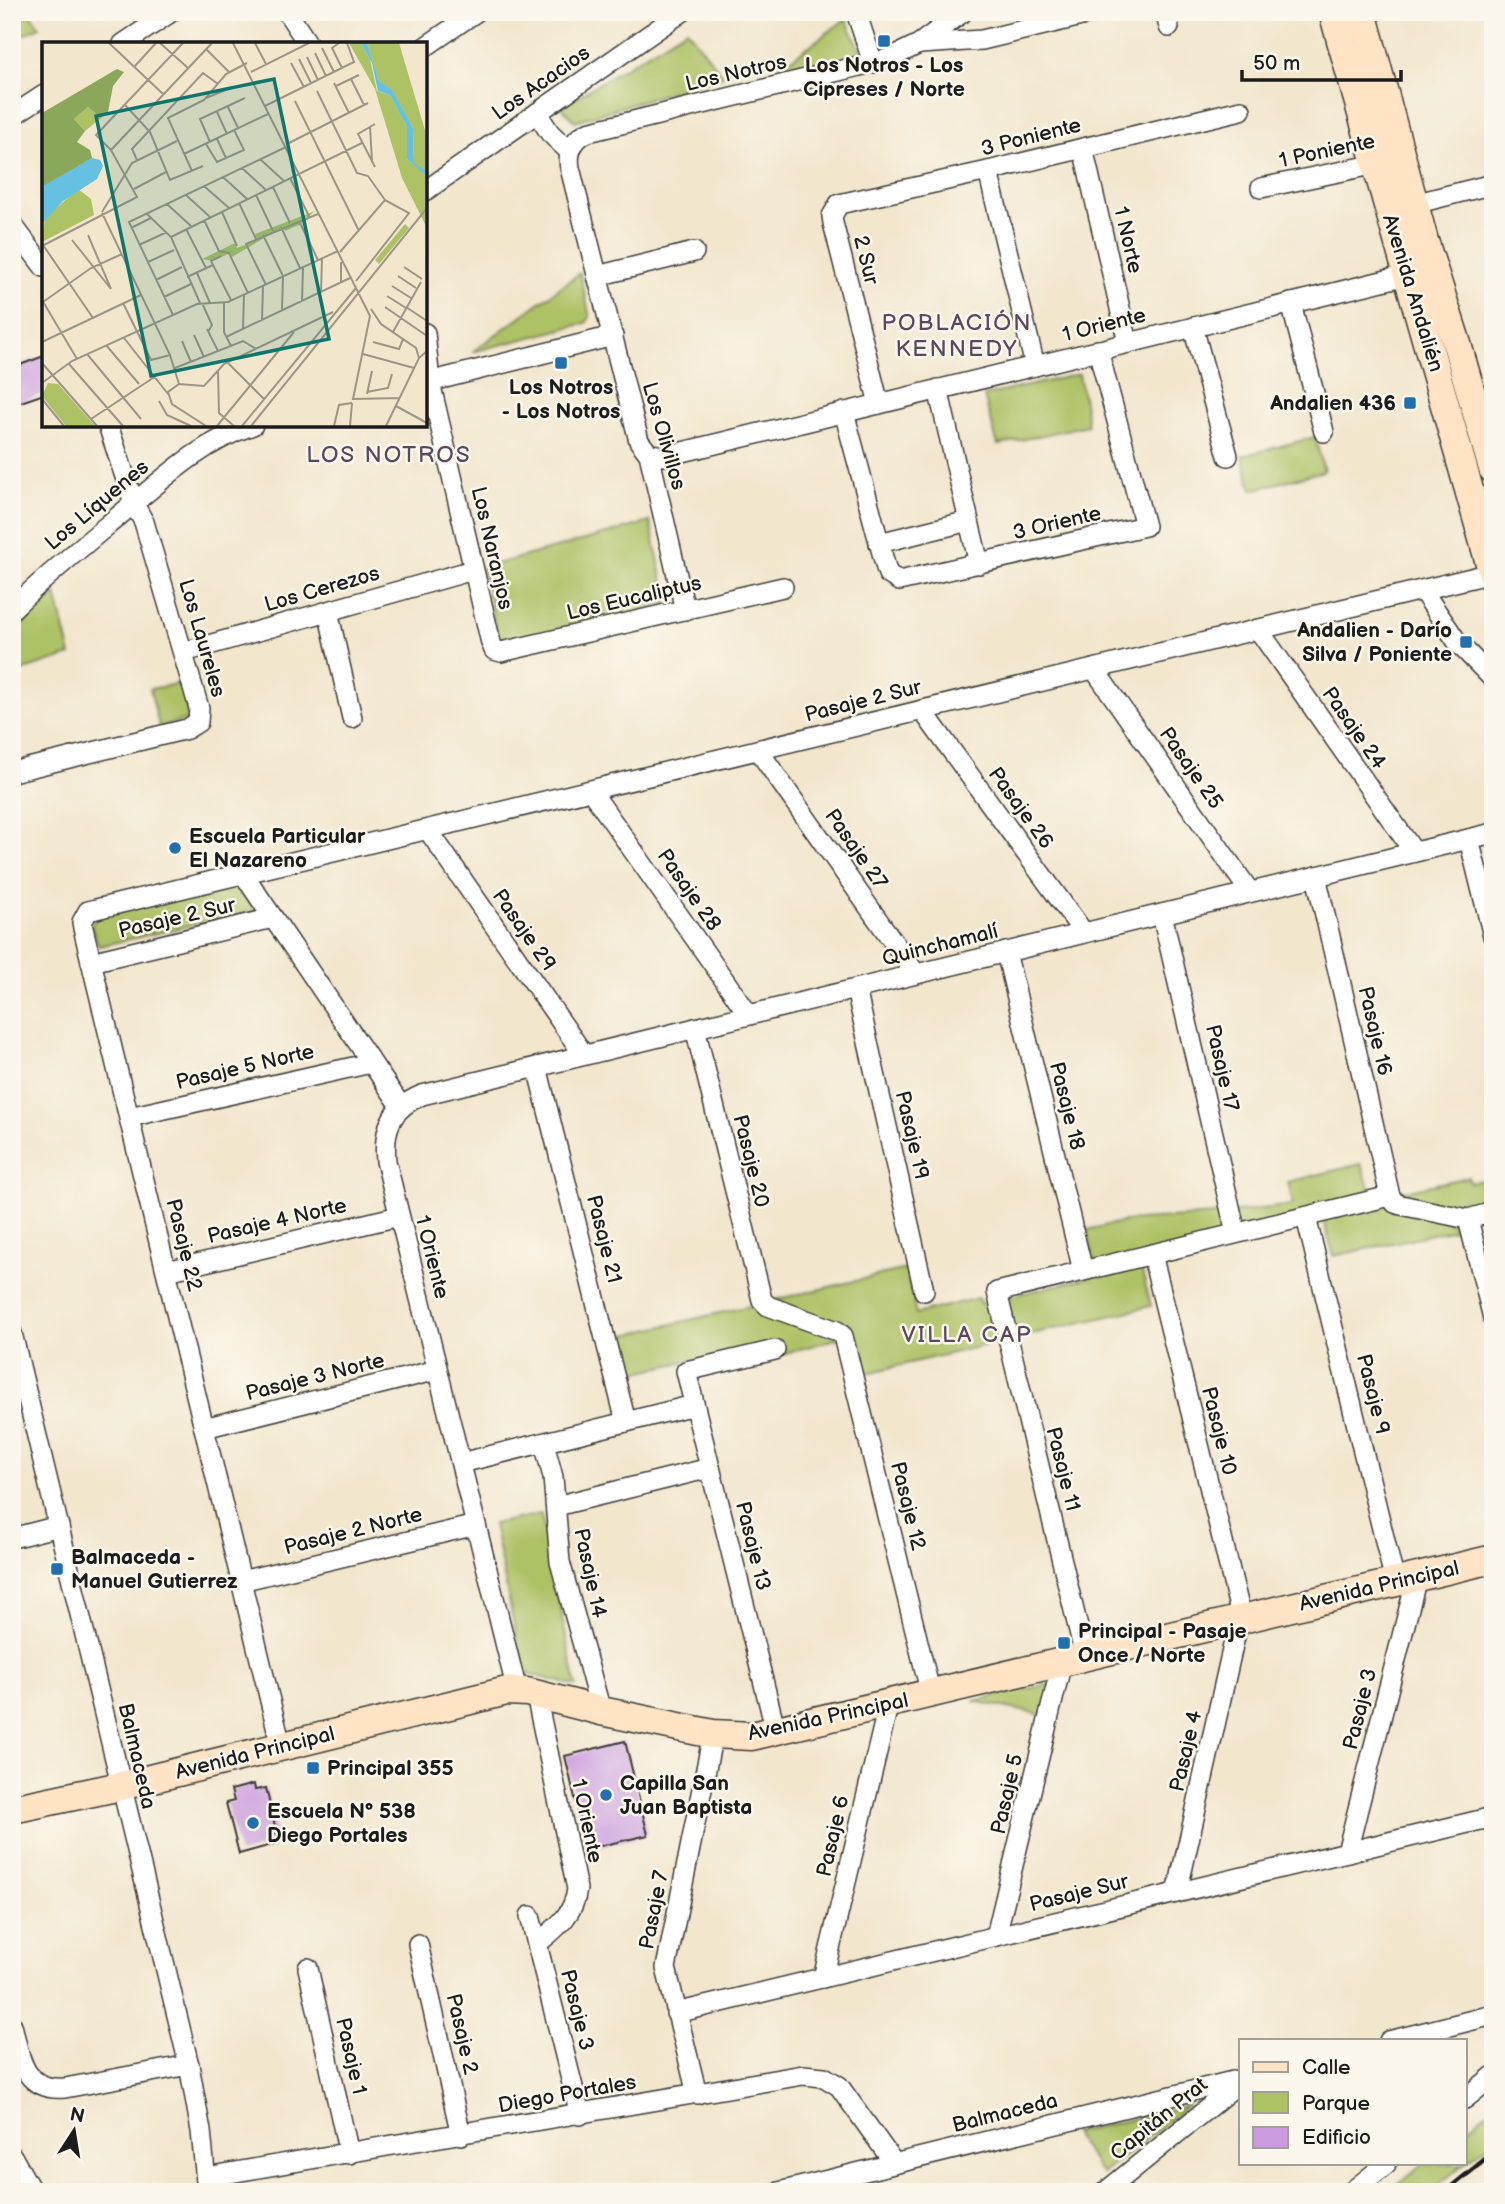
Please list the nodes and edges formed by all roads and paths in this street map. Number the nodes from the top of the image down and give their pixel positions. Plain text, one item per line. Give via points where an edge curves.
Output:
1 (171, 12) edge
2 (287, 12) edge
3 (476, 12) edge
4 (682, 12) edge
5 (856, 12) edge
6 (963, 12) edge
7 (1098, 12) edge
8 (1333, 12) edge
9 (1362, 12) edge
10 (126, 42) edge
11 (307, 42) edge
12 (919, 44) junction
13 (427, 46) edge
14 (873, 64) junction
15 (42, 96) edge
16 (1241, 110) dead end
17 (537, 113) junction
18 (12, 116) edge
19 (1083, 148) junction
20 (569, 152) junction
21 (1388, 162) junction
22 (988, 171) junction
23 (1493, 184) edge
24 (1261, 188) dead end
25 (427, 190) edge
26 (1401, 208) junction
27 (834, 209) joint
28 (12, 224) edge
29 (694, 252) dead end
30 (42, 264) edge
31 (1407, 275) junction
32 (597, 276) junction
33 (1291, 303) junction
34 (1193, 327) junction
35 (612, 337) junction
36 (1128, 343) junction
37 (1098, 350) junction
38 (1035, 366) junction
39 (427, 383) edge
40 (939, 389) junction
41 (879, 404) junction
42 (845, 412) junction
43 (109, 427) edge
44 (248, 427) edge
45 (1324, 432) dead end
46 (649, 454) junction
47 (1228, 456) dead end
48 (1493, 469) edge
49 (134, 504) junction
50 (969, 521) junction
51 (879, 543) junction
52 (979, 564) junction
53 (473, 570) junction
54 (1493, 573) edge
55 (783, 587) dead end
56 (1422, 590) junction
57 (12, 609) edge
58 (685, 610) junction
59 (328, 611) junction
60 (1258, 629) junction
61 (494, 650) joint
62 (184, 652) junction
63 (1094, 669) junction
64 (1493, 679) edge
65 (922, 710) junction
66 (352, 718) dead end
67 (758, 750) junction
68 (12, 772) edge
69 (591, 791) junction
70 (428, 830) junction
71 (1493, 833) edge
72 (1469, 839) junction
73 (1414, 852) junction
74 (244, 875) junction
75 (1316, 876) junction
76 (1250, 892) junction
77 (1162, 914) junction
78 (273, 918) junction
79 (1084, 933) junction
80 (1493, 936) edge
81 (1006, 952) junction
82 (91, 962) junction
83 (916, 974) junction
84 (856, 989) junction
85 (749, 1015) junction
86 (695, 1028) junction
87 (584, 1055) junction
88 (372, 1062) junction
89 (537, 1067) junction
90 (401, 1106) junction
91 (129, 1117) junction
92 (1390, 1196) junction
93 (1493, 1212) edge
94 (399, 1216) junction
95 (1306, 1217) junction
96 (1468, 1219) junction
97 (1237, 1233) junction
98 (1152, 1254) junction
99 (167, 1271) junction
100 (1083, 1271) junction
101 (924, 1291) dead end
102 (1493, 1318) edge
103 (837, 1331) joint
104 (12, 1333) edge
105 (775, 1350) dead end
106 (438, 1370) junction
107 (694, 1405) junction
108 (626, 1422) junction
109 (204, 1428) junction
110 (544, 1443) junction
111 (461, 1463) junction
112 (710, 1468) junction
113 (556, 1506) junction
114 (476, 1525) junction
115 (59, 1527) junction
116 (12, 1538) edge
117 (1493, 1559) edge
118 (1406, 1580) junction
119 (241, 1581) junction
120 (1239, 1619) junction
121 (1074, 1659) junction
122 (527, 1693) junction
123 (931, 1695) junction
124 (888, 1706) junction
125 (601, 1711) junction
126 (776, 1732) junction
127 (713, 1734) junction
128 (281, 1746) junction
129 (121, 1786) junction
130 (12, 1809) edge
131 (1493, 1817) edge
132 (1347, 1852) junction
133 (1177, 1893) junction
134 (530, 1916) dead end
135 (996, 1936) junction
136 (418, 1944) dead end
137 (537, 1944) junction
138 (308, 1968) dead end
139 (824, 1978) junction
140 (676, 2013) junction
141 (1493, 2015) edge
142 (12, 2025) edge
143 (1397, 2039) edge
144 (189, 2064) junction
145 (1493, 2076) edge
146 (1239, 2080) edge
147 (1239, 2082) edge
148 (698, 2094) junction
149 (1466, 2098) edge
150 (580, 2115) junction
151 (461, 2135) junction
152 (349, 2154) junction
153 (12, 2156) edge
154 (894, 2163) junction
155 (1384, 2166) edge
156 (207, 2184) edge
157 (1109, 2191) edge
158 (32, 2192) edge
159 (779, 2192) edge
160 (1351, 2192) edge

1 - 10 street
2 - 11 street
3 - 13 street
4 - 17 street, Los Acacios
5 - 14 street
6 - 12 street, Los Notros
7 - 12 street, Los Notros via 982,40
8 - 21 main road, Avenida Andalién
9 - 21 main road, Avenida Andalién
12 - 14 street, Los Notros
14 - 20 street, Los Notros via 588,132 576,139
15 - 18 street
16 - 19 street, 3 Poniente
17 - 20 street
17 - 25 street, Los Acacios
19 - 22 street, 3 Poniente
19 - 36 street, 1 Norte
20 - 32 street
21 - 24 street, 1 Poniente
21 - 26 main road, Avenida Andalién
22 - 27 street, 3 Poniente via 846,202
22 - 38 street
23 - 26 street
26 - 31 main road, Avenida Andalién
26 - 48 main road, Avenida Andalién
27 - 41 street, 2 Sur via 832,223
28 - 30 street
29 - 32 street
31 - 33 street, 1 Oriente
31 - 54 main road, Avenida Andalién
32 - 35 street, Los Olivillos
33 - 34 street, 1 Oriente
33 - 45 street
34 - 36 street, 1 Oriente
34 - 47 street
35 - 39 street
35 - 46 street, Los Olivillos via 639,441
36 - 37 street, 1 Oriente
37 - 38 street, 1 Oriente
37 - 52 street, 3 Oriente via 1145,526
38 - 40 street, 1 Oriente
39 - 53 street, Los Naranjos
40 - 41 street, 1 Oriente
40 - 50 street
41 - 42 street, 1 Oriente
42 - 46 street, 1 Oriente via 666,456
42 - 51 street
43 - 49 street, Los Laureles
44 - 49 street, Los Líquenes via 213,441
46 - 58 street, Los Olivillos
49 - 57 street, Los Líquenes
49 - 62 street, Los Laureles via 144,522
50 - 51 street
50 - 52 street
51 - 52 street, 3 Oriente via 893,578 906,580
53 - 59 street, Los Cerezos
53 - 61 street, Los Naranjos
54 - 56 street, Pasaje 2 Sur
55 - 58 street, Los Eucaliptus
56 - 60 street, Pasaje 2 Sur
56 - 64 street via 1466,653
58 - 61 street, Los Eucaliptus
59 - 62 street, Los Cerezos
59 - 66 street
60 - 63 street, Pasaje 2 Sur
60 - 73 street, Pasaje 24
62 - 68 street, Los Laureles via 200,713 195,726
63 - 65 street, Pasaje 2 Sur
63 - 76 street, Pasaje 25
65 - 67 street, Pasaje 2 Sur
65 - 79 street, Pasaje 26
67 - 69 street, Pasaje 2 Sur
67 - 83 street, Pasaje 27
69 - 70 street, Pasaje 2 Sur
69 - 85 street, Pasaje 28
70 - 74 street, Pasaje 2 Sur
70 - 87 street, Pasaje 29
71 - 72 street, Quinchamalí
72 - 73 street, Quinchamalí
72 - 80 street
73 - 75 street, Quinchamalí
74 - 78 street
74 - 82 street, Pasaje 22 via 88,911 82,922
75 - 76 street, Quinchamalí
75 - 92 street, Pasaje 16
76 - 77 street, Quinchamalí
77 - 79 street, Quinchamalí
77 - 97 street, Pasaje 17
78 - 82 street, Pasaje 2 Sur
78 - 88 street
79 - 81 street, Quinchamalí
81 - 83 street, Quinchamalí
81 - 100 street, Pasaje 18
82 - 91 street, Pasaje 22
83 - 84 street, Quinchamalí
84 - 85 street, Quinchamalí
84 - 101 street, Pasaje 19
85 - 86 street, Quinchamalí
86 - 87 street, Quinchamalí
86 - 103 street, Pasaje 20 via 764,1304
87 - 89 street, Quinchamalí
88 - 90 street
88 - 91 street, Pasaje 5 Norte
89 - 90 street, Quinchamalí via 422,1095
89 - 108 street, Pasaje 21
90 - 94 street, 1 Oriente via 388,1130 385,1151
91 - 99 street, Pasaje 22
92 - 95 street
92 - 96 street via 1401,1205
93 - 96 street
94 - 99 street, Pasaje 4 Norte
94 - 106 street, 1 Oriente
95 - 97 street
95 - 118 street, Pasaje 9
96 - 102 street
97 - 98 street
98 - 100 street
98 - 120 street, Pasaje 10
99 - 109 street, Pasaje 22
100 - 121 street, Pasaje 11 via 997,1292
103 - 123 street, Pasaje 12 via 843,1336
104 - 115 street, Balmaceda
105 - 107 street, Pasaje 13 via 686,1371
106 - 109 street, Pasaje 3 Norte
106 - 111 street, 1 Oriente
107 - 108 street
107 - 112 street, Pasaje 13
108 - 110 street
109 - 119 street, Pasaje 22
110 - 111 street
110 - 113 street, Pasaje 14
111 - 114 street, 1 Oriente
112 - 113 street
112 - 126 street, Pasaje 13
113 - 125 street, Pasaje 14 via 561,1562
114 - 119 street, Pasaje 2 Norte
114 - 122 street, 1 Oriente
115 - 116 street
115 - 129 street, Balmaceda
117 - 118 main road, Avenida Principal
118 - 120 main road, Avenida Principal
118 - 132 street, Pasaje 3
119 - 128 street, Pasaje 22
120 - 121 main road, Avenida Principal
120 - 133 street, Pasaje 4
121 - 123 main road, Avenida Principal
121 - 135 street, Pasaje 5
122 - 125 main road, Avenida Principal
122 - 128 main road, Avenida Principal via 497,1693
122 - 137 street, 1 Oriente via 577,1888 565,1919
123 - 124 main road, Avenida Principal
124 - 126 main road, Avenida Principal
124 - 139 street, Pasaje 6
125 - 127 main road, Avenida Principal
126 - 127 main road, Avenida Principal via 743,1737
127 - 140 street, Pasaje 7 via 666,1968
128 - 129 main road, Avenida Principal
129 - 130 main road, Avenida Principal
129 - 144 street, Balmaceda
131 - 132 street, Pasaje Sur
132 - 133 street, Pasaje Sur
133 - 135 street, Pasaje Sur
134 - 137 street, Pasaje 3
135 - 139 street, Pasaje Sur
136 - 151 street, Pasaje 2
137 - 150 street, Pasaje 3
138 - 152 street, Pasaje 1
139 - 140 street, Pasaje Sur
140 - 148 street, Pasaje 7
141 - 143 street
142 - 144 street via 25,2071 49,2088
144 - 156 street, Balmaceda
145 - 149 street
146 - 154 street, Balmaceda
147 - 157 street, Capitán Prat
148 - 150 street, Diego Portales
148 - 154 street, Diego Portales via 803,2075 824,2077 845,2092
150 - 151 street, Diego Portales
151 - 152 street, Diego Portales
152 - 156 street, Diego Portales
153 - 158 street
154 - 159 street, Balmaceda
155 - 160 street

